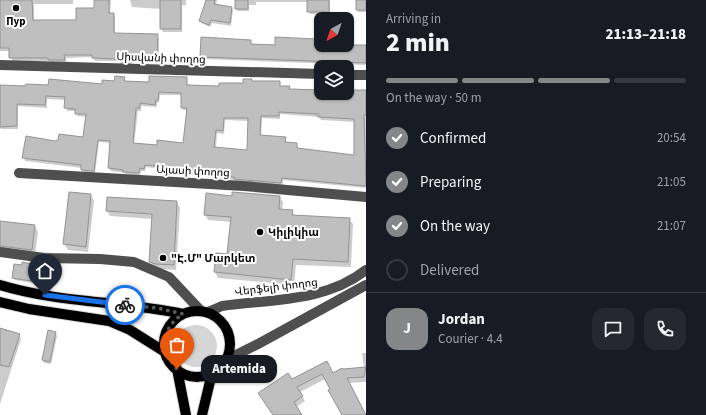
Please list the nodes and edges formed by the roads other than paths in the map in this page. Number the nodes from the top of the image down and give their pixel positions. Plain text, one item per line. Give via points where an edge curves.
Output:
1 (0, 65) edge
2 (314, 74) edge
3 (354, 74) edge
4 (366, 75) edge
5 (18, 173) dead end
6 (366, 197) edge
7 (0, 252) edge
8 (366, 270) edge
9 (0, 285) edge
10 (366, 285) edge
11 (0, 302) edge
12 (204, 312) junction
13 (183, 314) junction
14 (165, 352) junction
15 (226, 360) junction
16 (177, 369) junction
17 (212, 373) junction
18 (186, 415) edge
19 (202, 415) edge

1 - 2 street, Սիսվանի փողոց
3 - 4 street
5 - 6 street, Այասի փողոց via 244,186
7 - 12 street via 44,258 134,262 169,277
8 - 12 street, Վերֆելի փողոց via 344,285 318,294 222,306
9 - 13 main road via 45,295 157,308
10 - 15 street
11 - 14 main road via 29,310 109,321 130,330
12 - 13 main road
12 - 15 main road via 217,317 228,332 229,351
13 - 14 main road via 169,326 165,338
14 - 16 main road
15 - 17 main road
16 - 17 main road via 194,376
16 - 18 main road
17 - 19 main road

